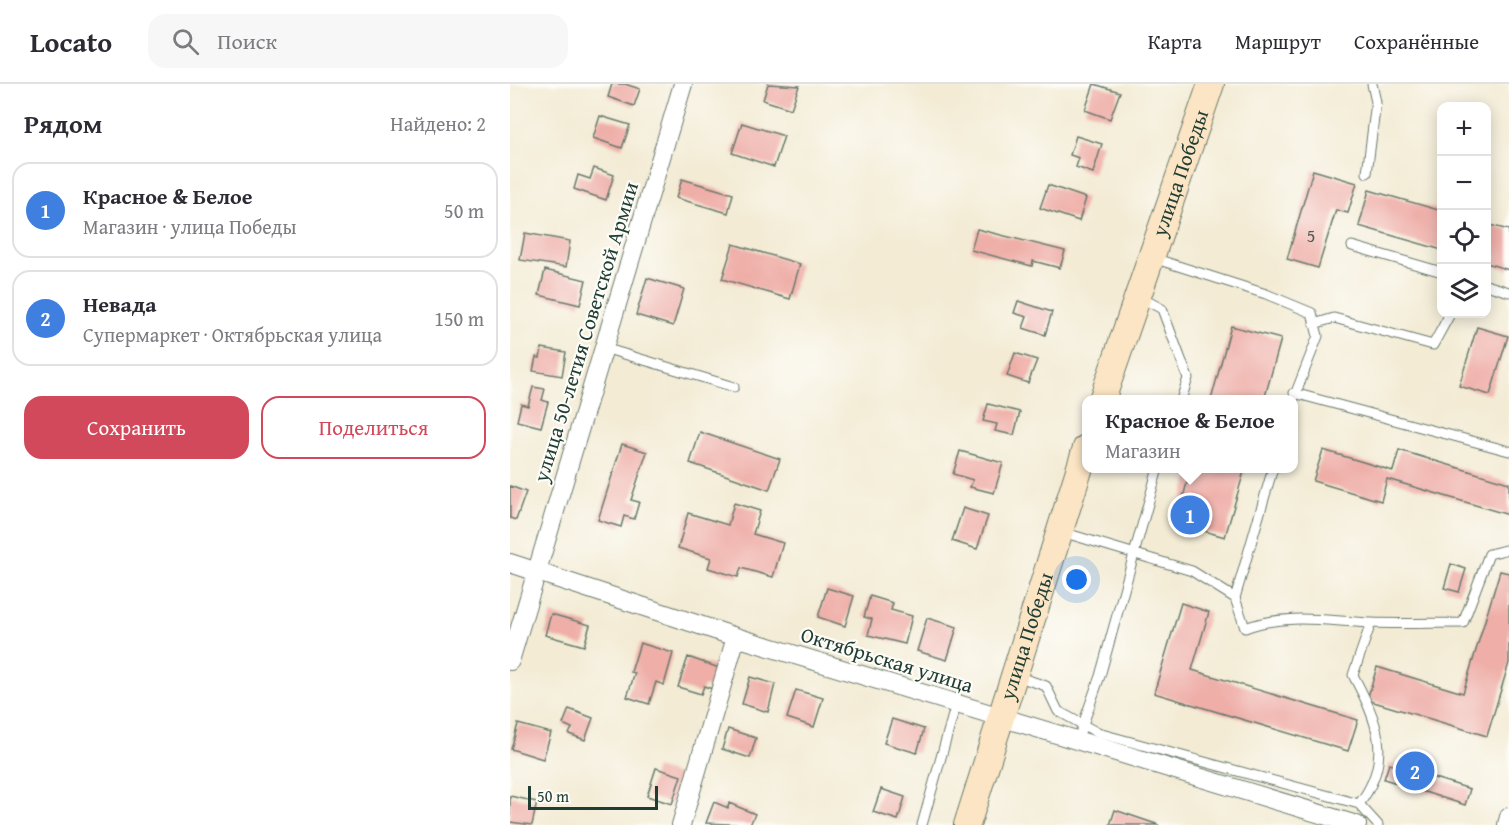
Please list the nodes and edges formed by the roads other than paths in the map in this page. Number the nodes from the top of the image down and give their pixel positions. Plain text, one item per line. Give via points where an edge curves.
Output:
1 (683, 84) edge
2 (1211, 84) edge
3 (1217, 84) edge
4 (1372, 84) edge
5 (1367, 173) dead end
6 (1352, 246) dead end
7 (1150, 258) junction
8 (1437, 271) edge
9 (1491, 287) edge
10 (1509, 292) edge
11 (1137, 296) junction
12 (1448, 318) edge
13 (1314, 324) junction
14 (604, 348) junction
15 (734, 387) dead end
16 (1103, 395) edge
17 (1182, 395) edge
18 (1294, 395) edge
19 (1298, 397) edge
20 (1509, 451) edge
21 (1082, 461) edge
22 (1157, 473) edge
23 (1272, 473) edge
24 (1060, 531) junction
25 (1509, 549) edge
26 (1134, 555) junction
27 (510, 563) edge
28 (537, 571) junction
29 (1235, 598) junction
30 (1371, 623) junction
31 (736, 637) junction
32 (510, 661) edge
33 (1014, 675) junction
34 (956, 704) junction
35 (1000, 718) junction
36 (1080, 733) junction
37 (1359, 804) junction
38 (1509, 817) edge
39 (681, 825) edge
40 (922, 825) edge
41 (967, 825) edge
42 (1357, 825) edge
43 (1378, 825) edge
44 (1507, 825) edge

1 - 14 street, улица 50-летия Советской Армии
2 - 3 street
2 - 7 street, улица Победы
4 - 5 lane via 1376,102
6 - 8 lane
7 - 11 street, улица Победы
7 - 13 lane via 1275,298 1312,313
9 - 10 lane
11 - 16 street, улица Победы
11 - 17 lane via 1162,309 1188,378
12 - 13 lane via 1433,345 1334,318
13 - 18 lane via 1318,336
14 - 15 lane
14 - 28 street, улица 50-летия Советской Армии
19 - 20 lane
21 - 24 street, улица Победы
22 - 26 lane
23 - 29 lane
24 - 26 lane
24 - 33 street, улица Победы
25 - 30 lane via 1489,554 1463,624
26 - 29 lane via 1192,571
26 - 36 lane
27 - 28 street, Октябрьская улица
28 - 31 street, Октябрьская улица
28 - 32 street, улица 50-летия Советской Армии
29 - 30 lane via 1245,628 1266,620
30 - 37 lane via 1353,675 1374,714 1380,749 1372,787
31 - 34 street, Октябрьская улица
31 - 39 street
33 - 35 street, улица Победы
33 - 36 lane via 1046,686 1058,711
34 - 35 street, Октябрьская улица
34 - 40 lane
35 - 36 street, Октябрьская улица
35 - 41 street, улица Победы
36 - 37 lane via 1098,733
36 - 42 street, Октябрьская улица
37 - 43 lane
38 - 44 street

